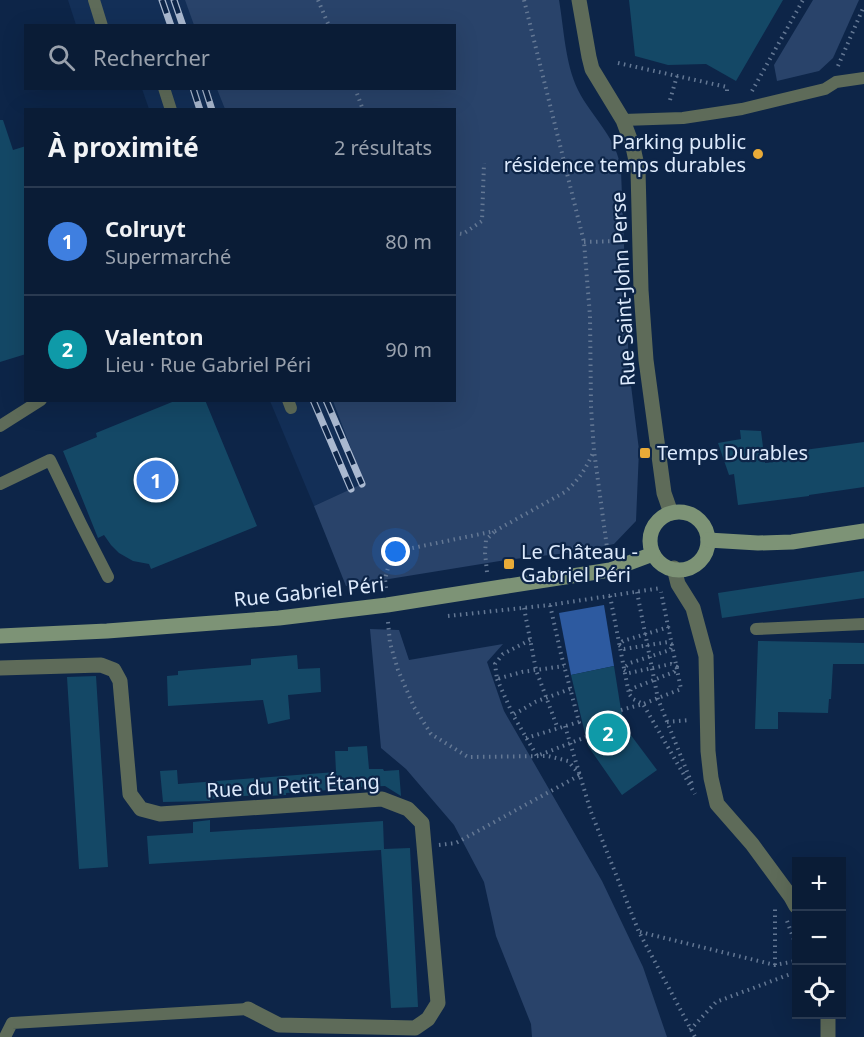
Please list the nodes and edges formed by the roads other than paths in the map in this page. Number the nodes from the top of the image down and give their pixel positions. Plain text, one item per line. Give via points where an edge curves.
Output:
1 (94, 0) edge
2 (579, 0) edge
3 (101, 24) edge
4 (864, 78) edge
5 (165, 90) edge
6 (170, 108) edge
7 (623, 120) junction
8 (38, 402) edge
9 (0, 426) edge
10 (0, 484) edge
11 (671, 513) junction
12 (864, 531) edge
13 (708, 540) junction
14 (653, 554) junction
15 (674, 568) junction
16 (108, 577) dead end
17 (864, 624) edge
18 (756, 629) dead end
19 (0, 636) edge
20 (0, 668) edge
21 (792, 899) edge
22 (248, 1009) joint
23 (828, 1019) edge
24 (349, 1031) edge
25 (5, 1037) edge
26 (828, 1037) edge

1 - 3 lane
2 - 7 street, Rue Saint-John Perse via 592,69
4 - 7 lane via 836,82 825,89 742,109 683,118
5 - 6 lane
7 - 11 street, Rue Saint-John Perse via 638,170 646,360 664,493
8 - 9 lane
10 - 16 lane via 50,460
11 - 13 street via 692,515 706,530
11 - 14 street via 655,524 650,544
12 - 13 street via 792,542
13 - 15 street via 702,559 686,569
14 - 15 street via 666,567
14 - 19 street, Rue Gabriel Péri via 610,570 387,605 279,618
15 - 21 street via 678,584 693,608 706,656 708,751 717,804
17 - 18 lane
20 - 24 street, Rue du Petit Étang via 101,665 114,670 120,681 130,794 141,809 160,814 382,799 408,809 422,823 438,1003 428,1019 415,1028
22 - 24 street, Rue du Petit Étang via 279,1024
22 - 25 lane, Rue du Petit Étang via 12,1023
23 - 26 street

